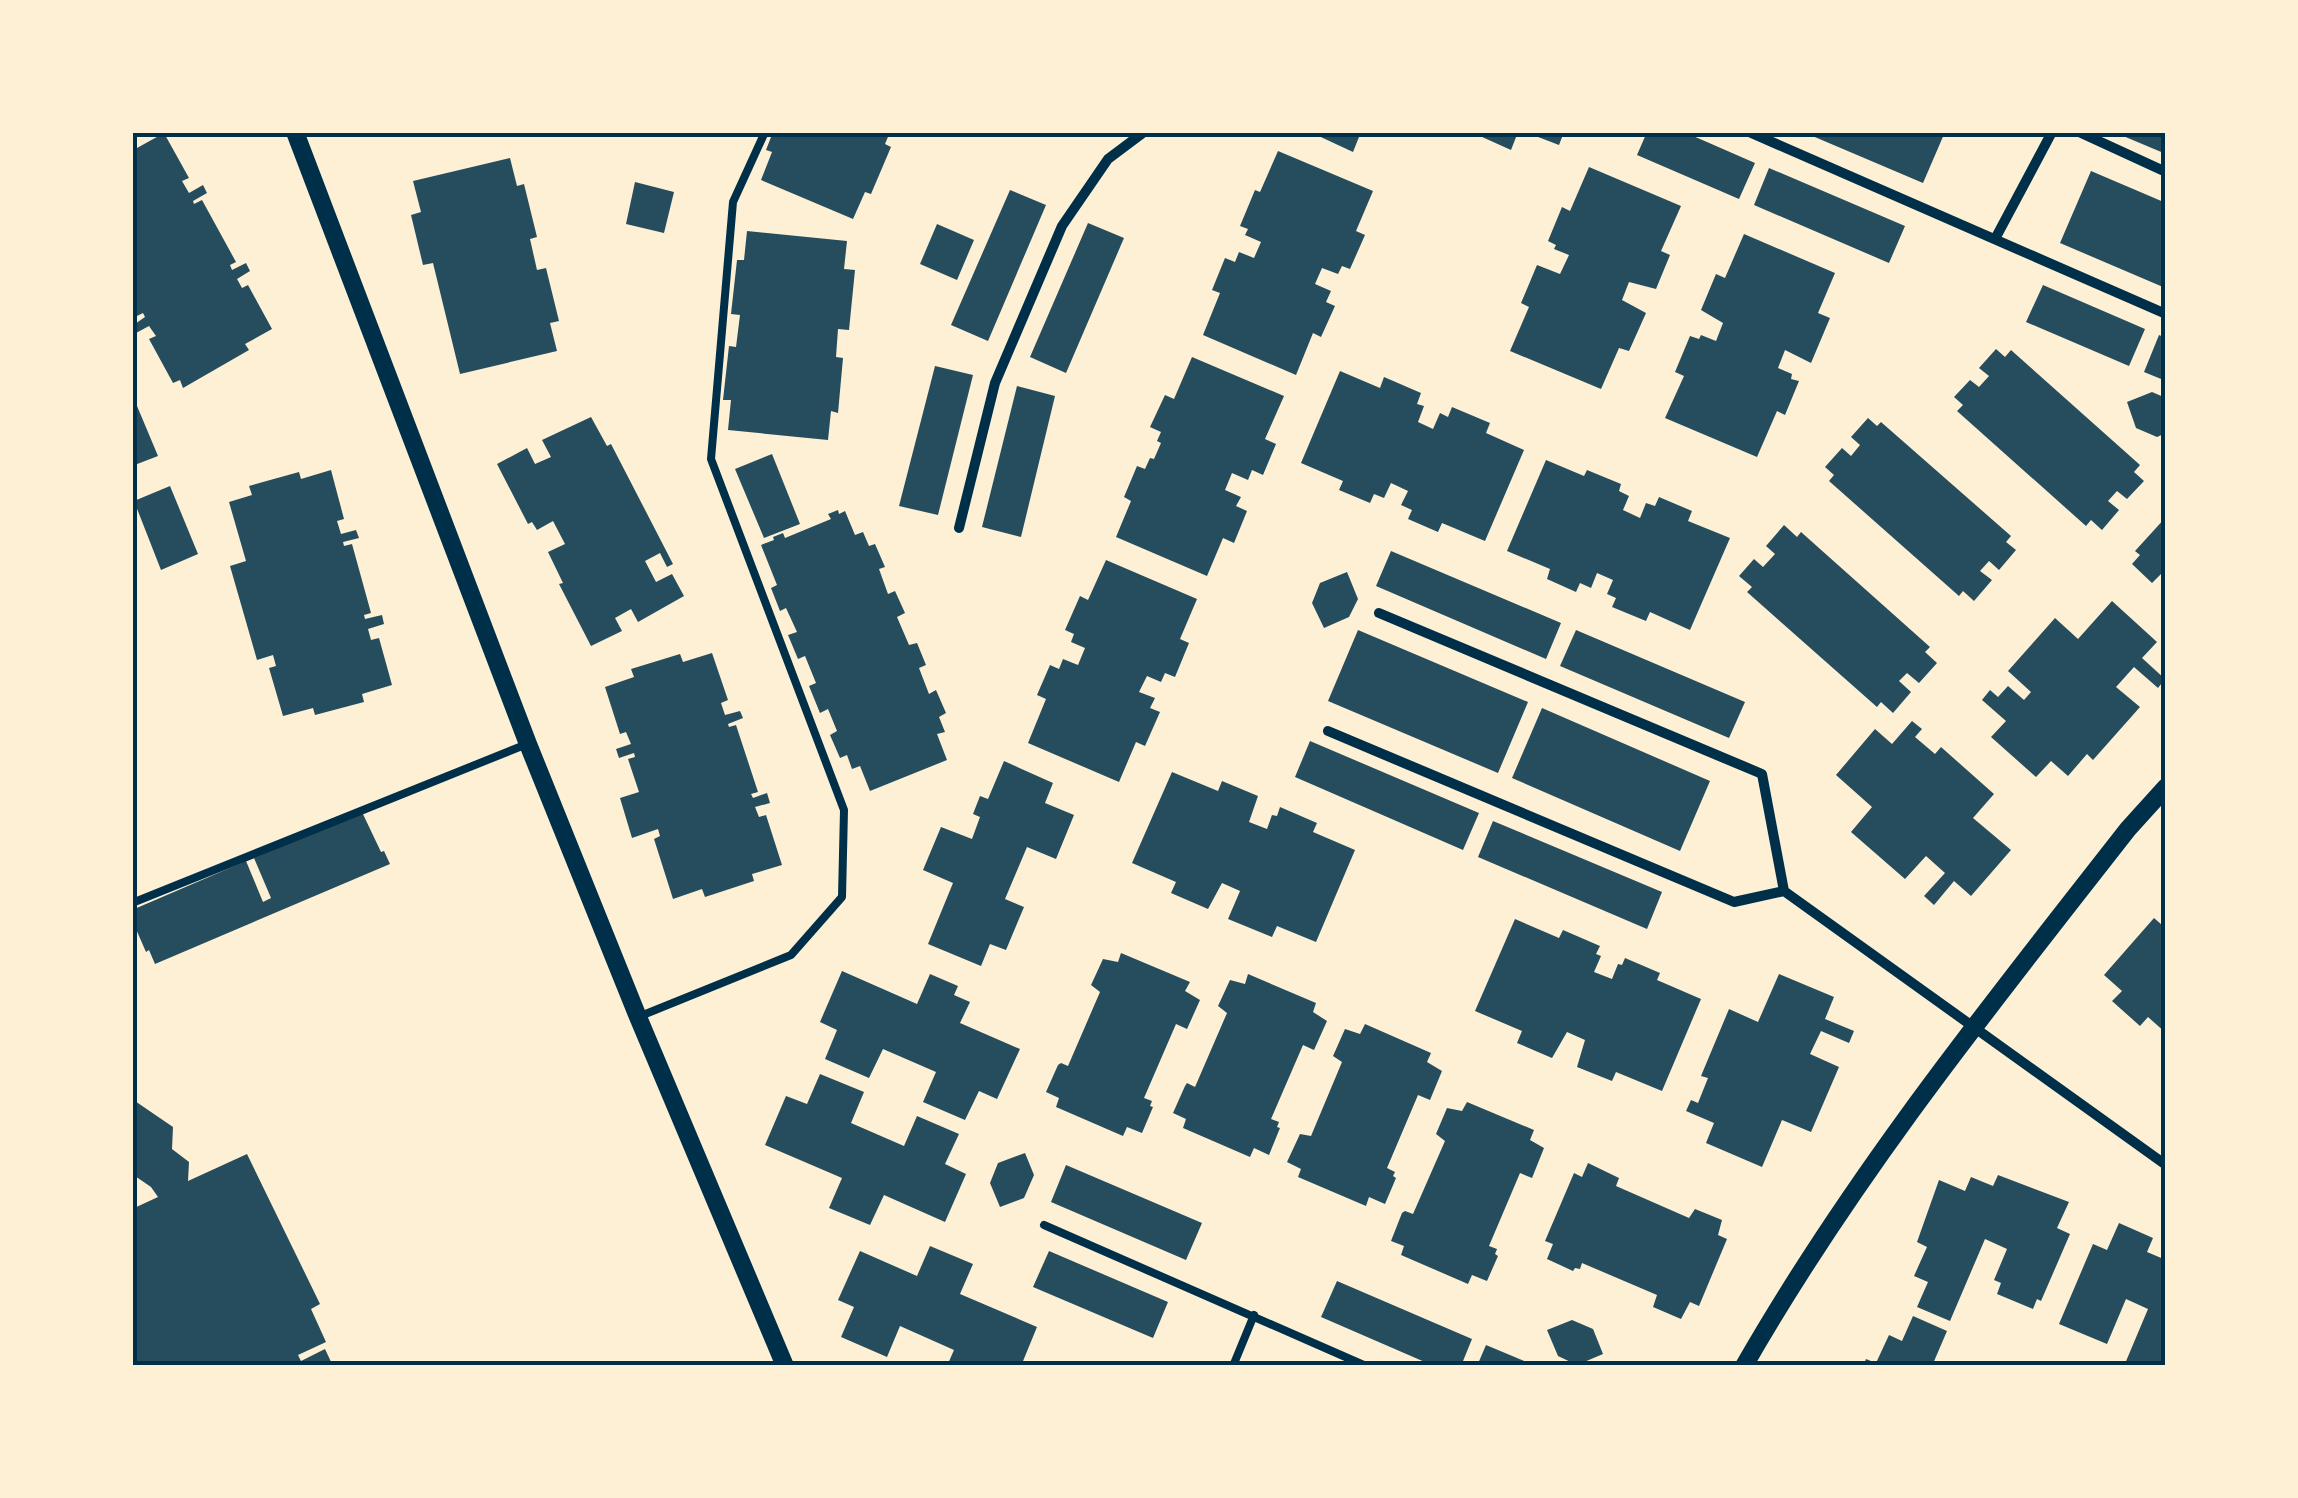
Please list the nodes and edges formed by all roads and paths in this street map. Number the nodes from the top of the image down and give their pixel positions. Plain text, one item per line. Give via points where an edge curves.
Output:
1 (296, 132) edge
2 (765, 132) edge
3 (1144, 132) edge
4 (1749, 132) edge
5 (2052, 132) edge
6 (2079, 132) edge
7 (2166, 172) edge
8 (1996, 239) junction
9 (2166, 314) edge
10 (959, 528) dead end
11 (1378, 613) dead end
12 (1328, 731) dead end
13 (528, 744) junction
14 (2166, 787) edge
15 (1784, 892) junction
16 (132, 904) edge
17 (638, 1017) junction
18 (1975, 1026) junction
19 (2166, 1165) edge
20 (1044, 1225) dead end
21 (1254, 1316) junction
22 (785, 1366) edge
23 (1233, 1366) edge
24 (1366, 1366) edge
25 (1744, 1366) edge

1 - 13 street
2 - 17 lane via 734,202 711,458 844,810 842,897 791,955
3 - 10 street via 1108,159 1062,226 995,383
4 - 8 street
5 - 8 street
6 - 7 street
8 - 9 street
11 - 15 street via 1762,774
12 - 15 street via 1734,902
13 - 16 lane
13 - 17 street
14 - 18 street
15 - 18 street
17 - 22 street
18 - 19 street
18 - 25 street via 1880,1150
20 - 21 lane
21 - 23 lane
21 - 24 lane

